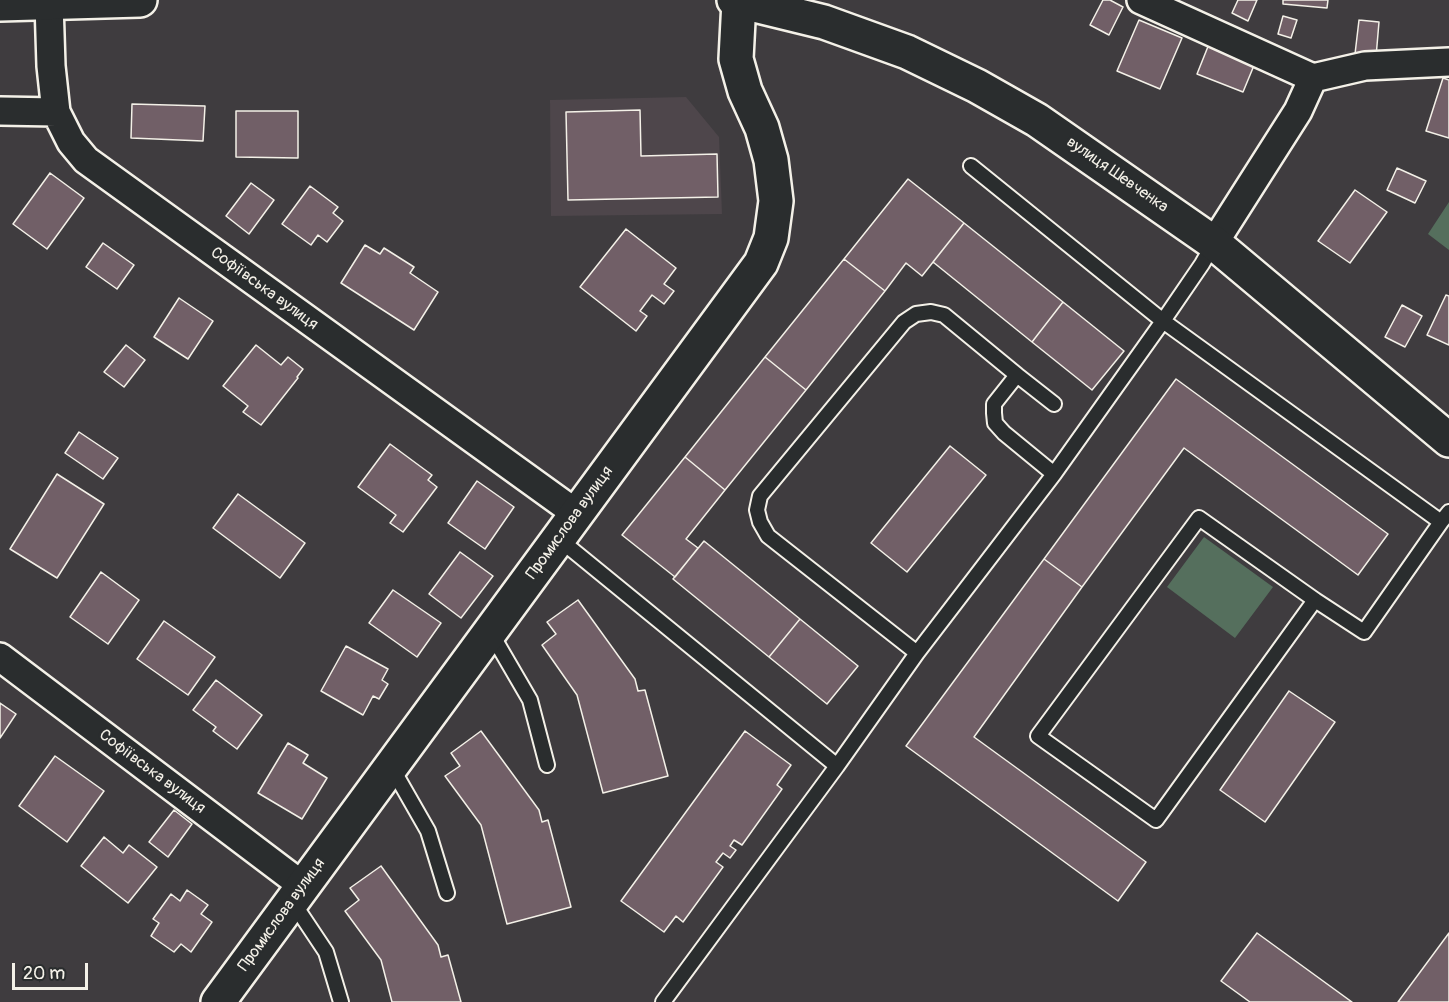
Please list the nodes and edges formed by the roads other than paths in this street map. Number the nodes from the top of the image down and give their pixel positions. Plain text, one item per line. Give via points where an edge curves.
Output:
1 (140, 0) edge
2 (734, 0) edge
3 (1141, 0) edge
4 (739, 1) edge
5 (50, 3) junction
6 (0, 4) edge
7 (1449, 62) edge
8 (1313, 78) junction
9 (0, 111) edge
10 (56, 112) junction
11 (971, 166) dead end
12 (1214, 243) junction
13 (1163, 321) junction
14 (1017, 375) junction
15 (1054, 405) dead end
16 (1449, 440) edge
17 (1054, 474) junction
18 (1445, 517) edge
19 (568, 526) junction
20 (1315, 600) junction
21 (490, 631) junction
22 (917, 653) junction
23 (0, 657) edge
24 (547, 765) dead end
25 (391, 766) junction
26 (837, 766) junction
27 (297, 893) junction
28 (447, 893) dead end
29 (218, 1002) edge
30 (341, 1002) edge
31 (663, 1002) edge

1 - 5 street
2 - 4 street, вулиця Шевченка
3 - 8 street
4 - 12 street, вулиця Шевченка via 825,22 907,52 977,86 1037,120
4 - 19 street, Промислова вулиця via 736,59 771,160 776,201 771,238 761,263
5 - 6 street
5 - 10 street, Софіївська вулиця
7 - 8 street via 1365,66
8 - 12 street via 1298,111
9 - 10 street
10 - 19 street, Софіївська вулиця via 71,142 86,160
11 - 13 lane
12 - 13 lane
12 - 16 street, вулиця Шевченка
13 - 17 lane
13 - 18 lane
14 - 15 lane
14 - 17 lane via 994,404 996,423
14 - 22 lane via 944,315 916,314 904,322 760,495 757,510 768,536
17 - 22 lane
18 - 20 lane via 1364,632
19 - 21 street, Промислова вулиця
19 - 26 lane
20 - 20 lane via 1199,518 1038,736 1156,820
21 - 24 lane via 530,700
21 - 25 street, Промислова вулиця
22 - 26 lane
23 - 27 street, Софіївська вулиця
25 - 27 street, Промислова вулиця
25 - 28 lane via 428,831
26 - 31 lane
27 - 29 street, Промислова вулиця
27 - 30 lane via 326,952

